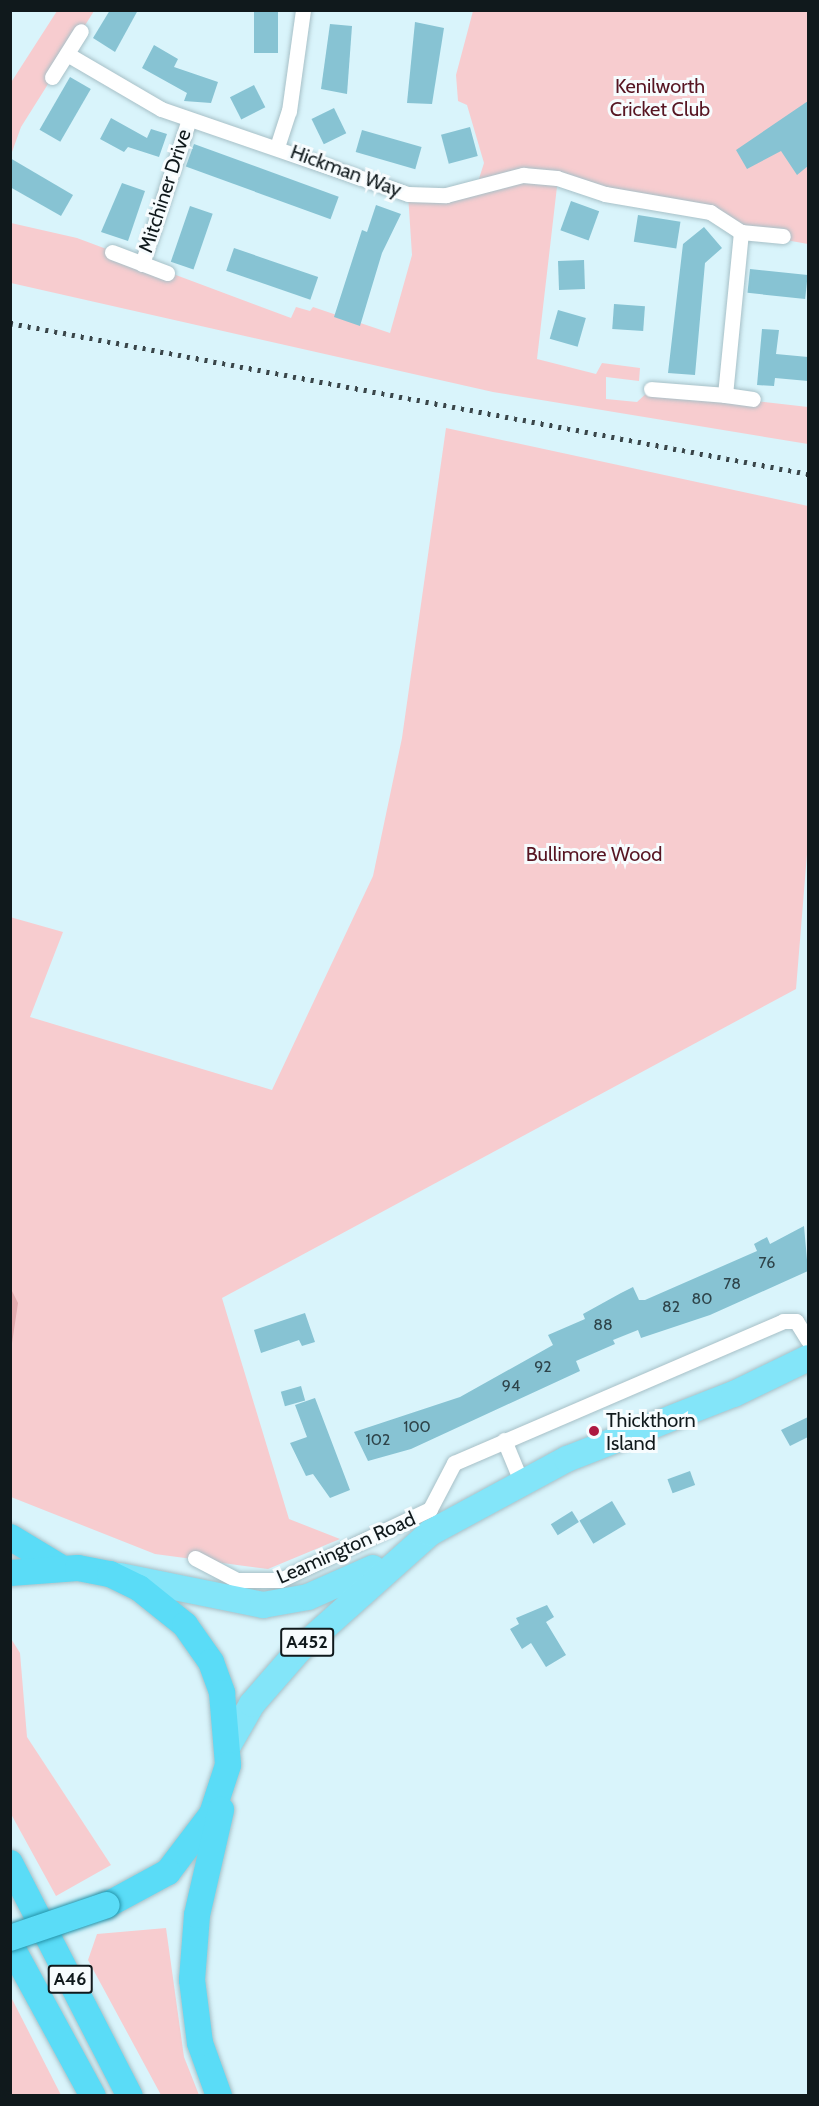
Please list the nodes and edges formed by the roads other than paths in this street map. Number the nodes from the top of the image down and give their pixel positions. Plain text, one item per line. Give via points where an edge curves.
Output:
1 (303, 10) edge
2 (81, 31) dead end
3 (67, 54) junction
4 (52, 76) dead end
5 (189, 119) junction
6 (277, 147) junction
7 (741, 232) junction
8 (783, 236) dead end
9 (112, 252) dead end
10 (142, 264) junction
11 (167, 273) dead end
12 (651, 388) dead end
13 (725, 395) junction
14 (753, 399) dead end
15 (808, 1340) edge
16 (808, 1358) edge
17 (504, 1440) junction
18 (521, 1481) junction
19 (10, 1537) edge
20 (403, 1554) junction
21 (195, 1558) dead end
22 (60, 1567) junction
23 (10, 1573) edge
24 (110, 1574) junction
25 (229, 1744) junction
26 (224, 1789) junction
27 (10, 1863) edge
28 (10, 1938) edge
29 (10, 1944) edge
30 (93, 2096) edge
31 (130, 2096) edge
32 (219, 2096) edge

1 - 6 street via 289,111
2 - 3 street
3 - 4 street
3 - 5 street, Hickman Way
5 - 6 street, Hickman Way
5 - 10 street, Mitchiner Drive
6 - 7 street, Hickman Way via 408,194 446,195 523,175 558,177 605,194 699,209
7 - 8 street, Hickman Way
7 - 13 street
9 - 10 street, Mitchiner Drive
10 - 11 street, Mitchiner Drive
12 - 13 street
13 - 14 street
15 - 17 street, Leamington Road via 796,1322 783,1321
16 - 18 main road, Leamington Road / A452
17 - 18 street
17 - 21 street, Leamington Road via 450,1466 430,1509 280,1580 237,1580
18 - 20 main road, Leamington Road / A452
19 - 22 highway
20 - 24 main road, Leamington Road / A452 via 322,1592 271,1605
20 - 25 main road, Leamington Road / A452 via 287,1664 252,1704
22 - 23 highway
22 - 24 highway
24 - 25 highway via 174,1613 203,1650 222,1693
25 - 26 highway
26 - 28 highway, bridge via 182,1858 141,1891
26 - 32 highway via 219,1833 197,1915 192,1980 200,2043
27 - 31 highway, A46
29 - 30 highway, A46

